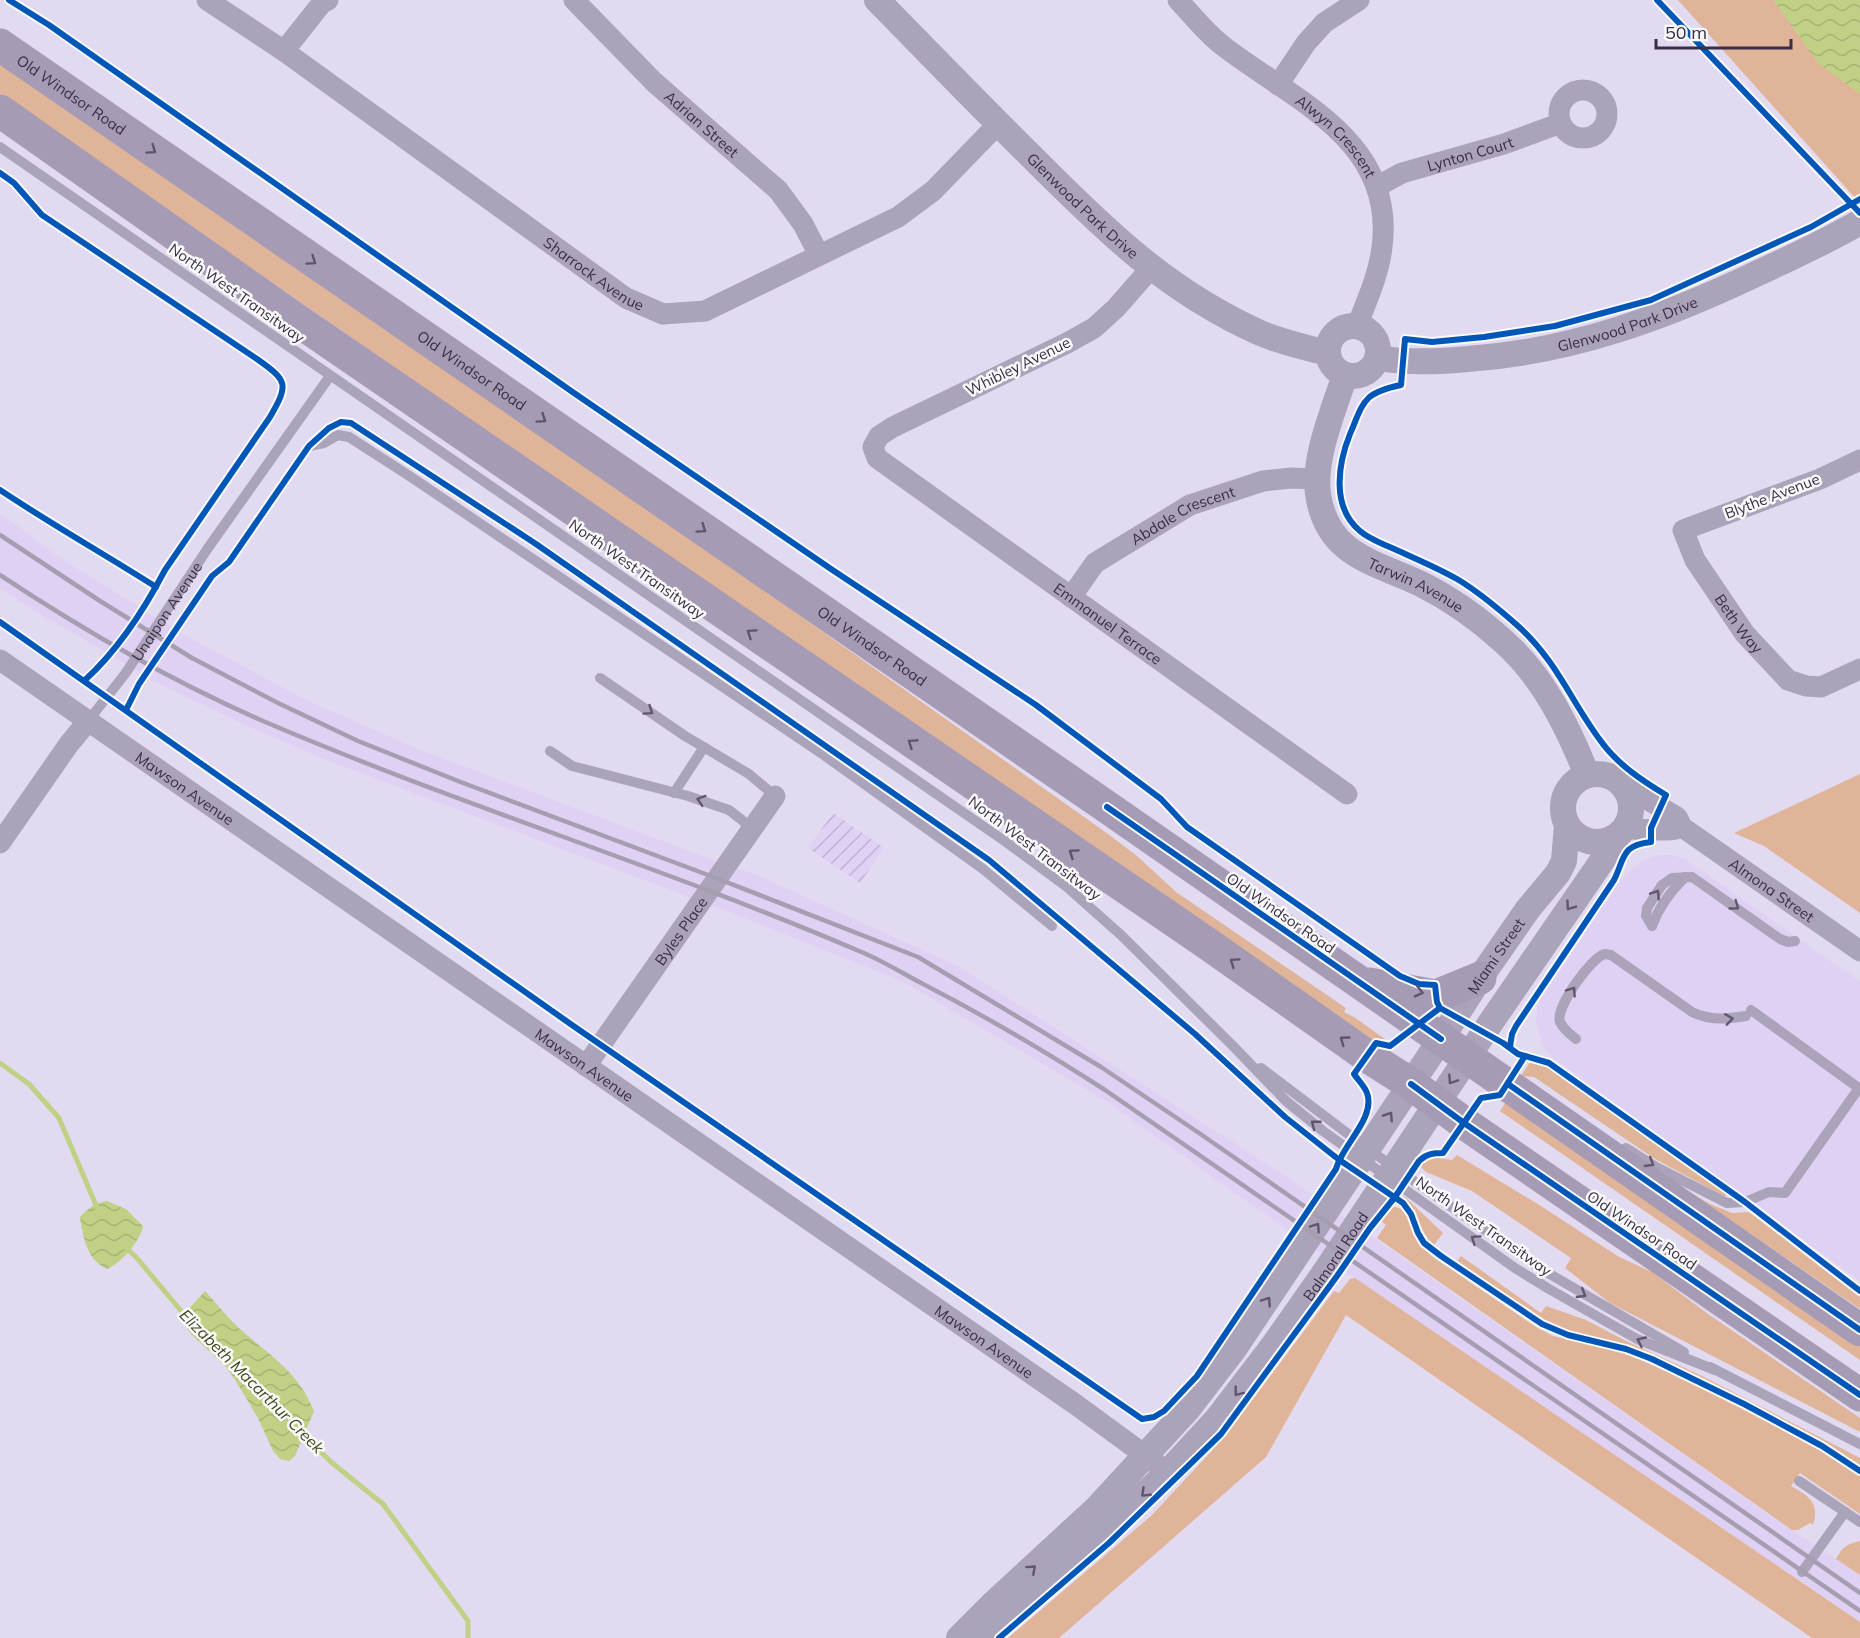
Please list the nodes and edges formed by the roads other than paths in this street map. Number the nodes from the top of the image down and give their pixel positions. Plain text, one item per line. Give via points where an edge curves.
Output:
1 (207, 0) edge
2 (328, 0) edge
3 (574, 0) edge
4 (877, 0) edge
5 (1178, 0) edge
6 (1359, 0) edge
7 (0, 45) edge
8 (284, 51) junction
9 (1278, 85) junction
10 (0, 111) edge
11 (1561, 123) dead end
12 (998, 124) junction
13 (0, 147) edge
14 (1378, 186) junction
15 (1860, 222) edge
16 (819, 255) junction
17 (1151, 268) junction
18 (1357, 326) junction
19 (1328, 353) junction
20 (1378, 358) junction
21 (1345, 375) junction
22 (330, 376) junction
23 (309, 446) dead end
24 (873, 447) joint
25 (1860, 460) edge
26 (1317, 479) junction
27 (1683, 530) joint
28 (1071, 597) junction
29 (0, 660) edge
30 (1860, 669) edge
31 (600, 678) dead end
32 (88, 721) junction
33 (704, 747) junction
34 (550, 750) dead end
35 (1587, 775) junction
36 (1624, 786) junction
37 (674, 792) junction
38 (1347, 794) dead end
39 (775, 796) joint
40 (1567, 825) junction
41 (1682, 827) junction
42 (752, 828) junction
43 (1621, 833) junction
44 (0, 843) edge
45 (1052, 926) dead end
46 (1652, 926) dead end
47 (1795, 942) dead end
48 (1860, 951) edge
49 (1480, 978) junction
50 (1361, 983) junction
51 (1576, 1039) dead end
52 (1455, 1048) junction
53 (586, 1066) junction
54 (1411, 1084) junction
55 (1859, 1089) edge
56 (1437, 1103) junction
57 (1596, 1146) junction
58 (1365, 1154) junction
59 (1391, 1172) junction
60 (1860, 1330) edge
61 (1860, 1395) edge
62 (1860, 1444) edge
63 (1146, 1455) junction
64 (1168, 1472) junction
65 (1799, 1480) dead end
66 (1845, 1512) junction
67 (1860, 1522) edge
68 (1803, 1572) dead end
69 (959, 1638) edge
70 (978, 1638) edge

1 - 8 street, Sharrock Avenue
2 - 8 street
3 - 16 street, Adrian Street via 654,82 778,190 803,224
4 - 12 street, Glenwood Park Drive
5 - 9 street, Alwyn Crescent via 1221,44
6 - 9 street via 1324,23
7 -> 50 highway, Old Windsor Road
8 - 16 street, Sharrock Avenue via 626,297 663,314 705,311
9 - 14 street, Alwyn Crescent via 1348,138
54 -> 10 highway, Old Windsor Road via 602,531
11 - 14 street, Lynton Court via 1402,173
12 - 16 street, Sharrock Avenue via 916,205
12 - 17 street, Glenwood Park Drive
13 - 22 lane, North West Transitway
14 - 18 street, Alwyn Crescent via 1383,215 1382,247
15 - 20 street, Glenwood Park Drive via 1688,306 1593,338 1482,358 1419,362
17 - 19 street, Glenwood Park Drive via 1258,332
17 - 24 street, Whibley Avenue via 1094,328 893,427 879,436
18 - 19 street via 1336,332
18 - 20 street via 1365,328 1377,341
19 - 21 street via 1333,367
20 - 21 street via 1361,375
21 - 26 street, Tarwin Avenue
22 - 32 lane, Unaipon Avenue via 208,548 125,674
22 - 58 lane, North West Transitway via 1067,886 1286,1101
23 - 45 lane via 339,435 349,437 408,475 820,753 983,869
24 - 28 street, Emmanuel Terrace via 877,458 887,467
25 - 27 street, Blythe Avenue
26 - 28 street, Abdale Crescent via 1263,481 1190,505 1095,563
26 - 35 street, Tarwin Avenue via 1318,495 1330,529 1351,552 1451,601 1487,627 1520,659 1564,723
27 - 30 street, Beth Way via 1695,560 1745,634 1788,680 1821,687
28 - 38 street, Emmanuel Terrace
29 - 32 street, Mawson Avenue
31 -> 33 lane
32 - 44 street, Unaipon Avenue
32 - 53 street, Mawson Avenue
33 - 37 lane
33 - 39 lane via 749,774
34 - 37 lane via 572,766
35 - 36 street via 1607,775
35 - 40 street via 1576,781 1563,801
36 - 41 street, Almona Street via 1677,817
36 - 43 street via 1632,806
42 -> 37 lane via 729,810
39 - 42 street, Byles Place
40 - 43 street via 1575,834 1596,843
40 - 49 street, Miami Street via 1564,861 1558,873
41 - 43 street via 1671,832 1651,828
41 - 48 street, Almona Street
42 - 53 street, Byles Place
43 -> 52 street, Miami Street
46 -> 47 lane via 1646,916 1647,908 1657,892 1672,878 1686,877 1698,880 1780,939
50 -> 49 highway via 1436,996
49 - 52 street, Miami Street
50 - 52 highway, Old Windsor Road
51 -> 55 lane via 1560,1022 1559,1011 1594,960 1611,955 1698,1015 1719,1020 1748,1013
52 - 54 street, Miami Street
52 -> 56 street, Balmoral Road
52 - 57 highway, Old Windsor Road
53 - 63 street, Mawson Avenue
54 - 56 highway, Old Windsor Road
58 -> 54 street, Balmoral Road
57 -> 55 lane via 1628,1149 1727,1203 1745,1202 1769,1192 1785,1193
56 - 59 street, Balmoral Road
56 - 61 highway, Old Windsor Road
57 - 60 highway, Old Windsor Road
58 - 59 lane, North West Transitway
63 -> 58 street, Balmoral Road via 1234,1349
59 - 62 lane, North West Transitway via 1515,1268 1575,1305 1637,1339 1715,1370
59 -> 64 street, Balmoral Road via 1273,1346 1218,1418
63 - 64 street, Mawson Avenue
69 -> 63 street, Balmoral Road via 1097,1508
64 -> 70 street, Balmoral Road via 1088,1546
65 - 66 lane
66 - 67 lane
66 - 68 lane

